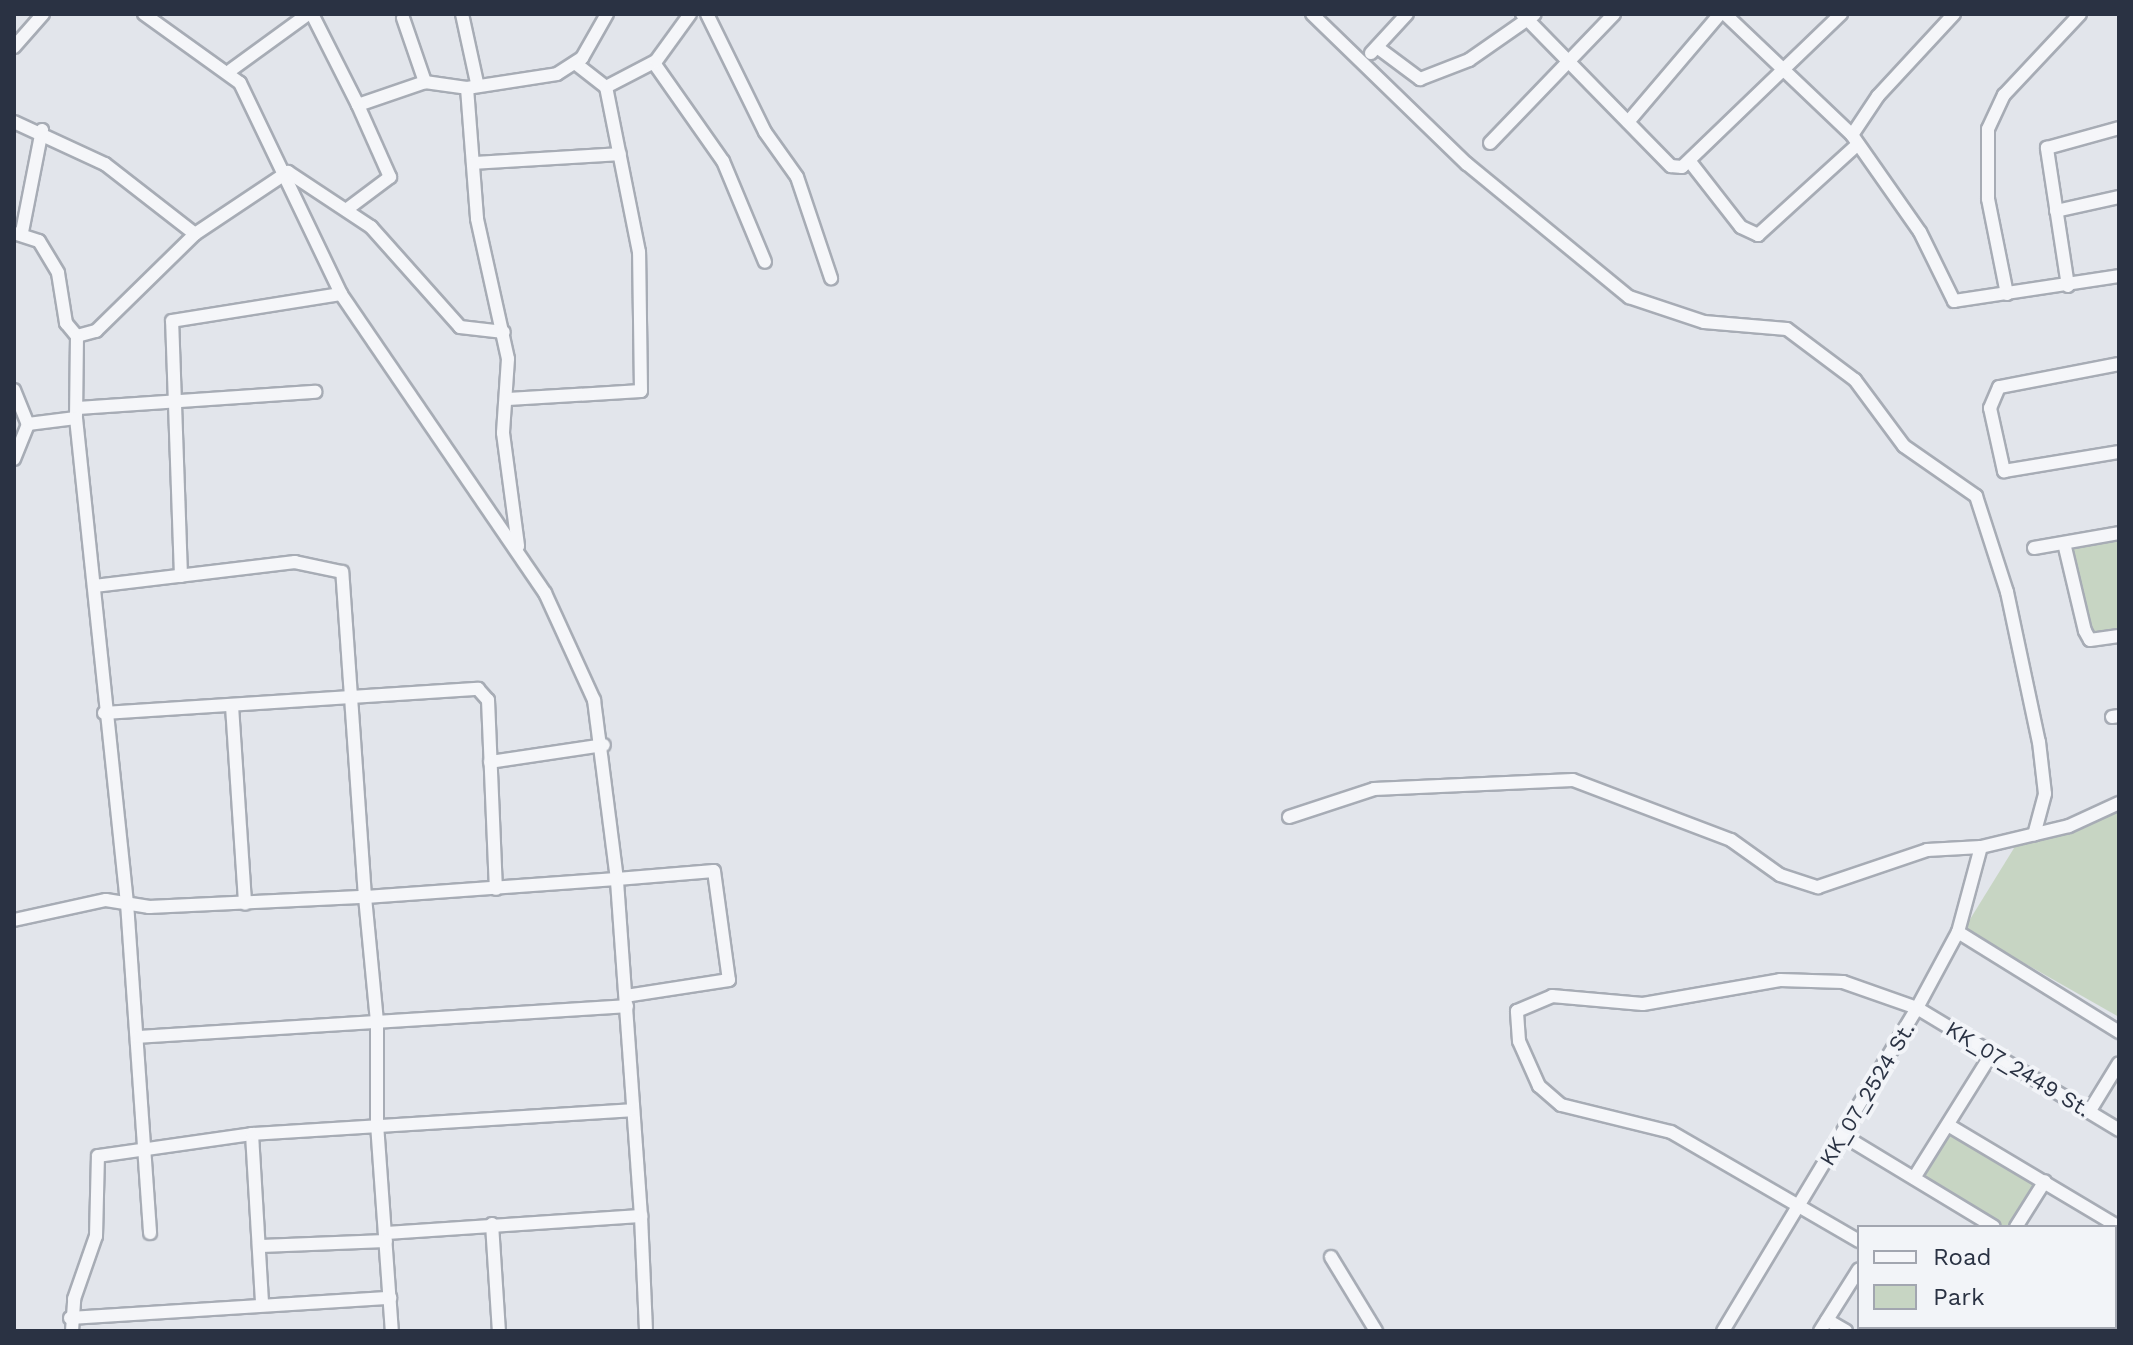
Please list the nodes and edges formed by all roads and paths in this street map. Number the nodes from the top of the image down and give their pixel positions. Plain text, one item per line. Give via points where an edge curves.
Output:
1 (43, 14) edge
2 (144, 14) edge
3 (310, 14) edge
4 (462, 14) edge
5 (607, 14) edge
6 (690, 14) edge
7 (707, 14) edge
8 (1312, 14) edge
9 (1407, 14) edge
10 (1614, 14) edge
11 (1722, 14) edge
12 (1841, 14) edge
13 (1954, 14) edge
14 (2080, 14) edge
15 (1529, 16) edge
16 (403, 18) dead end
17 (14, 47) edge
18 (1377, 47) junction
19 (1363, 61) junction
20 (1570, 62) junction
21 (575, 63) junction
22 (654, 63) junction
23 (1787, 67) junction
24 (231, 70) junction
25 (425, 82) junction
26 (472, 86) junction
27 (606, 87) junction
28 (358, 105) junction
29 (14, 122) edge
30 (1628, 122) junction
31 (2119, 128) edge
32 (42, 130) junction
33 (1855, 140) junction
34 (1490, 143) dead end
35 (620, 154) junction
36 (473, 163) junction
37 (1691, 163) junction
38 (288, 172) junction
39 (2119, 197) edge
40 (346, 210) junction
41 (2056, 211) junction
42 (18, 233) edge
43 (195, 234) junction
44 (765, 262) dead end
45 (2119, 276) edge
46 (831, 278) dead end
47 (2068, 286) junction
48 (341, 294) junction
49 (2007, 294) junction
50 (504, 332) junction
51 (77, 336) junction
52 (2119, 364) edge
53 (14, 390) edge
54 (315, 392) dead end
55 (508, 399) junction
56 (170, 401) junction
57 (77, 413) junction
58 (28, 424) junction
59 (2119, 452) edge
60 (14, 459) edge
61 (2119, 533) edge
62 (2064, 543) junction
63 (2034, 548) dead end
64 (519, 549) junction
65 (181, 576) junction
66 (94, 586) junction
67 (2119, 636) edge
68 (354, 700) junction
69 (232, 706) junction
70 (104, 713) junction
71 (604, 745) junction
72 (490, 762) junction
73 (2119, 803) edge
74 (1289, 817) dead end
75 (2034, 835) junction
76 (1981, 847) junction
77 (617, 879) junction
78 (496, 889) junction
79 (365, 897) junction
80 (127, 903) junction
81 (245, 904) junction
82 (14, 920) edge
83 (1958, 932) junction
84 (627, 1001) junction
85 (1917, 1008) junction
86 (377, 1021) junction
87 (2119, 1032) edge
88 (137, 1037) junction
89 (1992, 1053) junction
90 (2119, 1063) edge
91 (629, 1110) junction
92 (2089, 1112) junction
93 (377, 1124) junction
94 (1948, 1125) junction
95 (2119, 1130) edge
96 (252, 1134) junction
97 (1844, 1136) junction
98 (145, 1148) junction
99 (1914, 1178) junction
100 (2045, 1181) junction
101 (1800, 1205) junction
102 (641, 1216) junction
103 (492, 1224) junction
104 (2117, 1224) edge
105 (1991, 1225) edge
106 (2017, 1225) edge
107 (150, 1233) dead end
108 (385, 1237) junction
109 (1857, 1240) edge
110 (261, 1246) junction
111 (1331, 1257) dead end
112 (1857, 1272) edge
113 (390, 1298) junction
114 (262, 1303) junction
115 (71, 1325) edge
116 (1824, 1325) edge
117 (392, 1331) edge
118 (499, 1331) edge
119 (646, 1331) edge
120 (1376, 1331) edge
121 (1723, 1331) edge
122 (1846, 1331) edge

1 - 17 street
2 - 24 street
3 - 24 street
3 - 28 street
4 - 26 street
5 - 21 street
6 - 22 street
7 - 46 street via 765,132 797,177
8 - 19 street
9 - 18 street
10 - 20 street
11 - 23 street
11 - 30 street
12 - 23 street
13 - 33 street via 1878,96
14 - 49 street via 2004,95 1988,129 1988,199
15 - 18 street via 1469,60 1420,79
15 - 20 street
16 - 25 street
18 - 19 street
19 - 75 street via 1467,164 1629,297 1704,322 1787,329 1855,380 1904,446 1976,496 2007,592 2039,742 2045,794
20 - 30 street
20 - 34 street
21 - 26 street via 557,74
21 - 27 street
22 - 27 street
22 - 44 street via 723,161
23 - 33 street
23 - 37 street
24 - 38 street
25 - 26 street
25 - 28 street
26 - 36 street
27 - 35 street
28 - 40 street via 390,177
29 - 32 street
30 - 37 street via 1671,166
31 - 41 street via 2067,137 2044,157
32 - 42 street
32 - 43 street via 105,164
33 - 37 street via 1758,235 1741,227
33 - 49 street via 1920,232 1954,301
35 - 36 street
35 - 55 street via 639,252 641,391
36 - 50 street via 477,219
38 - 40 street
38 - 43 street
38 - 48 street
39 - 41 street
40 - 50 street via 371,227 460,327
41 - 47 street
42 - 51 street via 39,241 58,273 66,323
43 - 51 street via 96,331
45 - 47 street
47 - 49 street
48 - 56 street via 172,321
48 - 64 street
50 - 55 street
51 - 57 street
52 - 59 street via 1999,387 1990,408 2004,471
53 - 58 street
54 - 56 street
55 - 64 street via 504,442
56 - 57 street
56 - 65 street
57 - 58 street
57 - 66 street
58 - 60 street
61 - 62 street
62 - 63 street
62 - 67 street via 2090,640
64 - 71 street via 572,644
65 - 66 street
65 - 68 street via 295,562 342,572
66 - 70 street
68 - 69 street
68 - 72 street via 478,689 488,700
68 - 79 street
69 - 70 street
69 - 81 street
70 - 80 street
71 - 72 street
71 - 77 street
72 - 78 street
73 - 75 street
74 - 76 street via 1374,789 1573,780 1731,840 1780,875 1818,887 1927,850
75 - 76 street
76 - 83 street, KK_07_2524 St.
77 - 78 street
77 - 84 street
77 - 84 street via 714,871 729,980
78 - 79 street
79 - 81 street
79 - 86 street
80 - 81 street
80 - 82 street via 106,900
80 - 88 street
83 - 85 street, KK_07_2524 St.
83 - 87 street
84 - 86 street
84 - 91 street
85 - 89 street, KK_07_2449 St.
85 - 97 street, KK_07_2524 St.
85 - 101 street, KK_07_2449 St. via 1843,982 1802,978 1643,1004 1552,996 1517,1011 1519,1041 1539,1086 1561,1105 1671,1132
86 - 88 street
86 - 93 street
88 - 98 street
89 - 92 street, KK_07_2449 St.
89 - 94 street
90 - 92 street
91 - 93 street
91 - 102 street
92 - 95 street, KK_07_2449 St.
93 - 96 street
93 - 108 street
94 - 99 street
94 - 100 street
96 - 98 street
96 - 110 street
97 - 99 street
97 - 101 street, KK_07_2524 St.
98 - 107 street
98 - 115 street via 95,1160 96,1236
99 - 105 street
100 - 104 street
100 - 106 street
101 - 109 street
101 - 121 street, KK_07_2524 St.
102 - 103 street
102 - 119 street
103 - 108 street
103 - 118 street
108 - 110 street
108 - 113 street
110 - 114 street
111 - 120 street via 1341,1284
112 - 116 street
113 - 114 street
113 - 117 street
114 - 115 street
116 - 122 street

